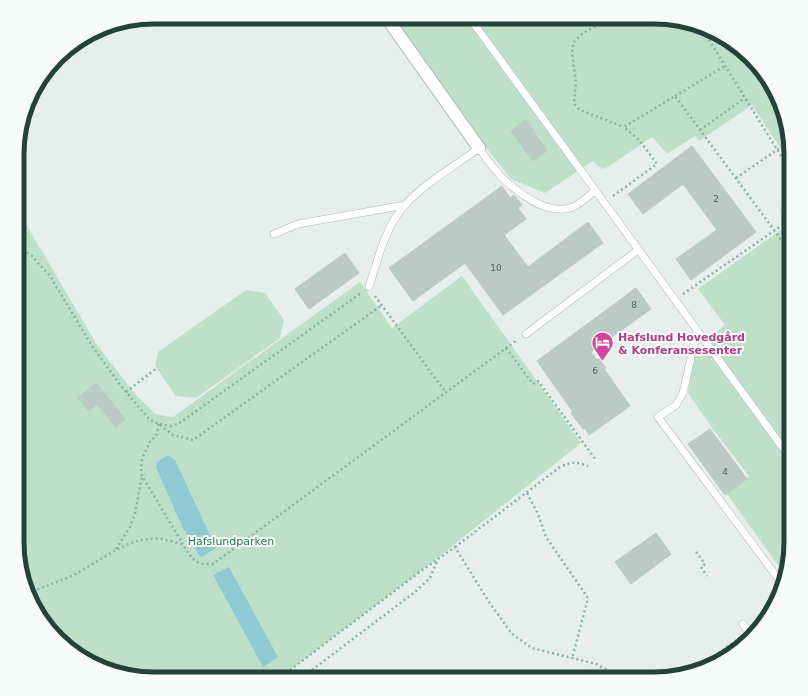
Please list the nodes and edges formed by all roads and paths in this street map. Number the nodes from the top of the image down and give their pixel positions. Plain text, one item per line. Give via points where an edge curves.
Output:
1 (391, 24) edge
2 (474, 24) edge
3 (599, 25) edge
4 (706, 35) edge
5 (725, 66) junction
6 (675, 96) junction
7 (745, 98) junction
8 (624, 127) junction
9 (700, 130) junction
10 (784, 146) edge
11 (479, 148) junction
12 (777, 151) junction
13 (784, 162) edge
14 (736, 178) junction
15 (595, 191) junction
16 (604, 203) junction
17 (405, 204) junction
18 (784, 224) edge
19 (774, 230) junction
20 (274, 234) dead end
21 (784, 244) edge
22 (638, 250) junction
23 (24, 251) edge
24 (369, 287) junction
25 (675, 300) junction
26 (382, 305) junction
27 (697, 331) junction
28 (523, 336) joint
29 (506, 348) junction
30 (156, 368) dead end
31 (126, 392) junction
32 (446, 393) junction
33 (159, 424) junction
34 (784, 449) edge
35 (596, 460) dead end
36 (588, 466) dead end
37 (142, 476) junction
38 (527, 493) junction
39 (183, 545) junction
40 (455, 547) junction
41 (115, 549) junction
42 (696, 552) dead end
43 (438, 558) junction
44 (707, 576) dead end
45 (779, 579) edge
46 (34, 591) edge
47 (743, 624) dead end
48 (749, 631) edge
49 (726, 650) edge
50 (572, 658) junction
51 (712, 659) edge
52 (287, 672) edge
53 (309, 672) edge
54 (610, 672) edge

1 - 11 street
2 - 15 lane
3 - 8 path via 583,33 572,43 576,82 574,104 580,110
4 - 5 path
5 - 6 path
5 - 7 path
6 - 8 path
6 - 9 path
7 - 9 path
7 - 12 path
8 - 16 path via 640,141 656,164
9 - 14 path
10 - 12 path
11 - 15 lane via 508,184 543,205 558,209 573,207
11 - 17 lane
12 - 13 path
12 - 14 path
14 - 19 path
15 - 16 lane
16 - 22 lane
17 - 20 lane via 298,224
17 - 24 lane via 387,234
18 - 19 path
19 - 21 path
19 - 25 path
22 - 25 lane
22 - 28 lane
23 - 31 path via 31,255 50,276 92,346
24 - 26 path
24 - 33 path via 178,424
25 - 27 lane
26 - 32 path
26 - 33 path via 193,440 173,435
27 - 34 lane
27 - 45 lane via 683,393 676,404 658,417
28 - 29 path
29 - 32 path
29 - 35 path via 533,384 538,381
30 - 31 path
31 - 33 path via 150,420
32 - 39 path via 212,564 203,565 193,560
33 - 37 path via 156,436 150,442 142,459
36 - 38 path via 578,462 560,467
37 - 39 path
37 - 41 path via 135,514 130,527
38 - 40 path
38 - 50 path via 546,536 588,598
39 - 41 path via 162,539 133,543
40 - 43 path
40 - 50 path via 512,634 532,648
41 - 46 path via 75,574
42 - 44 path via 705,564 701,567
43 - 52 path
43 - 53 path via 430,578 415,592
47 - 48 lane
49 - 51 path
50 - 54 path via 596,664

